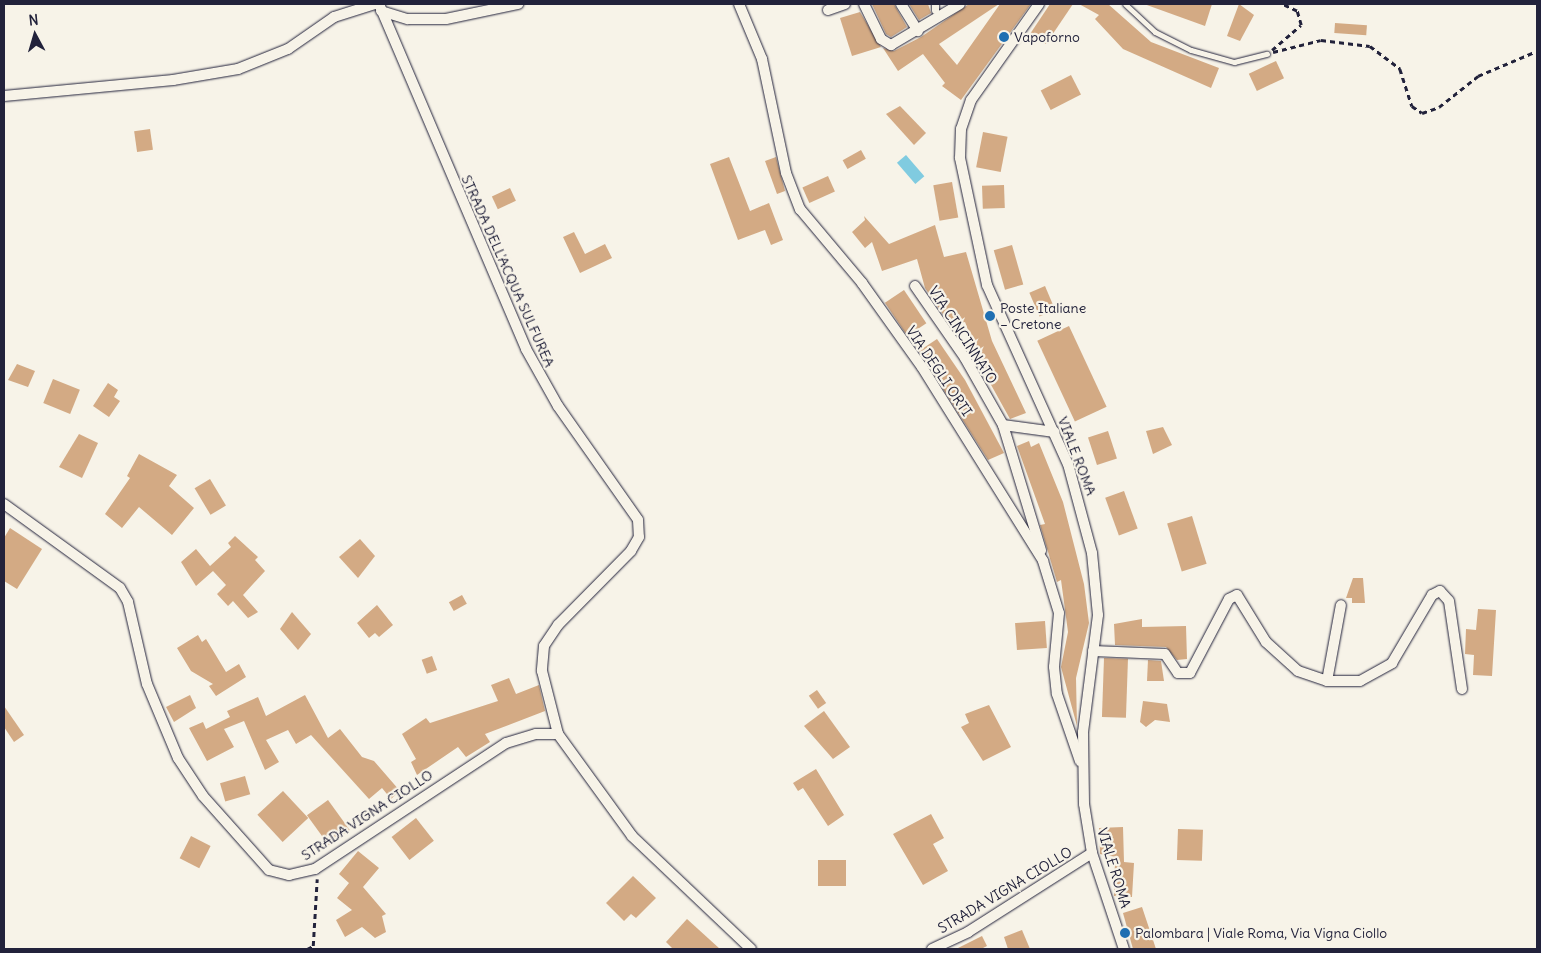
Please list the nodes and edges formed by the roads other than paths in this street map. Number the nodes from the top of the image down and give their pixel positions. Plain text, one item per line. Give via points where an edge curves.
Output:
1 (518, 4) edge
2 (739, 4) edge
3 (846, 4) edge
4 (864, 4) edge
5 (901, 4) edge
6 (960, 4) edge
7 (1039, 4) edge
8 (1125, 4) edge
9 (379, 6) edge
10 (828, 10) dead end
11 (918, 31) junction
12 (1267, 54) road end
13 (4, 96) edge
14 (915, 286) dead end
15 (1003, 425) junction
16 (1055, 432) junction
17 (4, 504) edge
18 (1043, 561) junction
19 (1341, 605) dead end
20 (1093, 650) junction
21 (1327, 681) junction
22 (1462, 689) dead end
23 (558, 734) junction
24 (1082, 766) junction
25 (1092, 853) junction
26 (751, 949) edge
27 (932, 949) edge
28 (1124, 949) edge

1 - 9 street via 446,19 408,18
2 - 18 street, VIA DEGLI ORTI via 762,59 786,173 800,209 854,272 922,367
3 - 10 street
4 - 11 street via 887,44 896,45
5 - 11 street
6 - 11 street
7 - 16 street, VIALE ROMA via 971,100 961,129 960,158 991,298
8 - 12 lane via 1155,32 1191,50 1234,62
9 - 13 street via 334,17 288,48 238,69 172,80
9 - 23 street, STRADA DELL'ACQUA SULFUREA via 537,370 638,520 639,537 631,551 558,625 542,651 542,671
14 - 15 street, VIA CINCINNATO via 965,358
15 - 16 street
15 - 18 street, VIA CINCINNATO via 1034,517
16 - 20 street, VIALE ROMA via 1079,493 1096,571 1098,615
17 - 23 street, STRADA VIGNA CIOLLO via 120,588 162,723 184,768 212,807 269,870 288,875 318,867 506,743
18 - 24 street, VIA DEGLI ORTI via 1059,614 1054,667 1057,694
19 - 21 street
20 - 21 street via 1165,654 1178,673 1190,673 1229,599 1236,595 1282,658 1303,674
20 - 24 street, VIALE ROMA
21 - 22 street via 1360,681 1382,672 1406,644 1432,595 1440,591 1450,608
23 - 26 street via 632,836
24 - 25 street, VIALE ROMA
25 - 27 street, STRADA VIGNA CIOLLO via 968,932
25 - 28 street, VIALE ROMA

